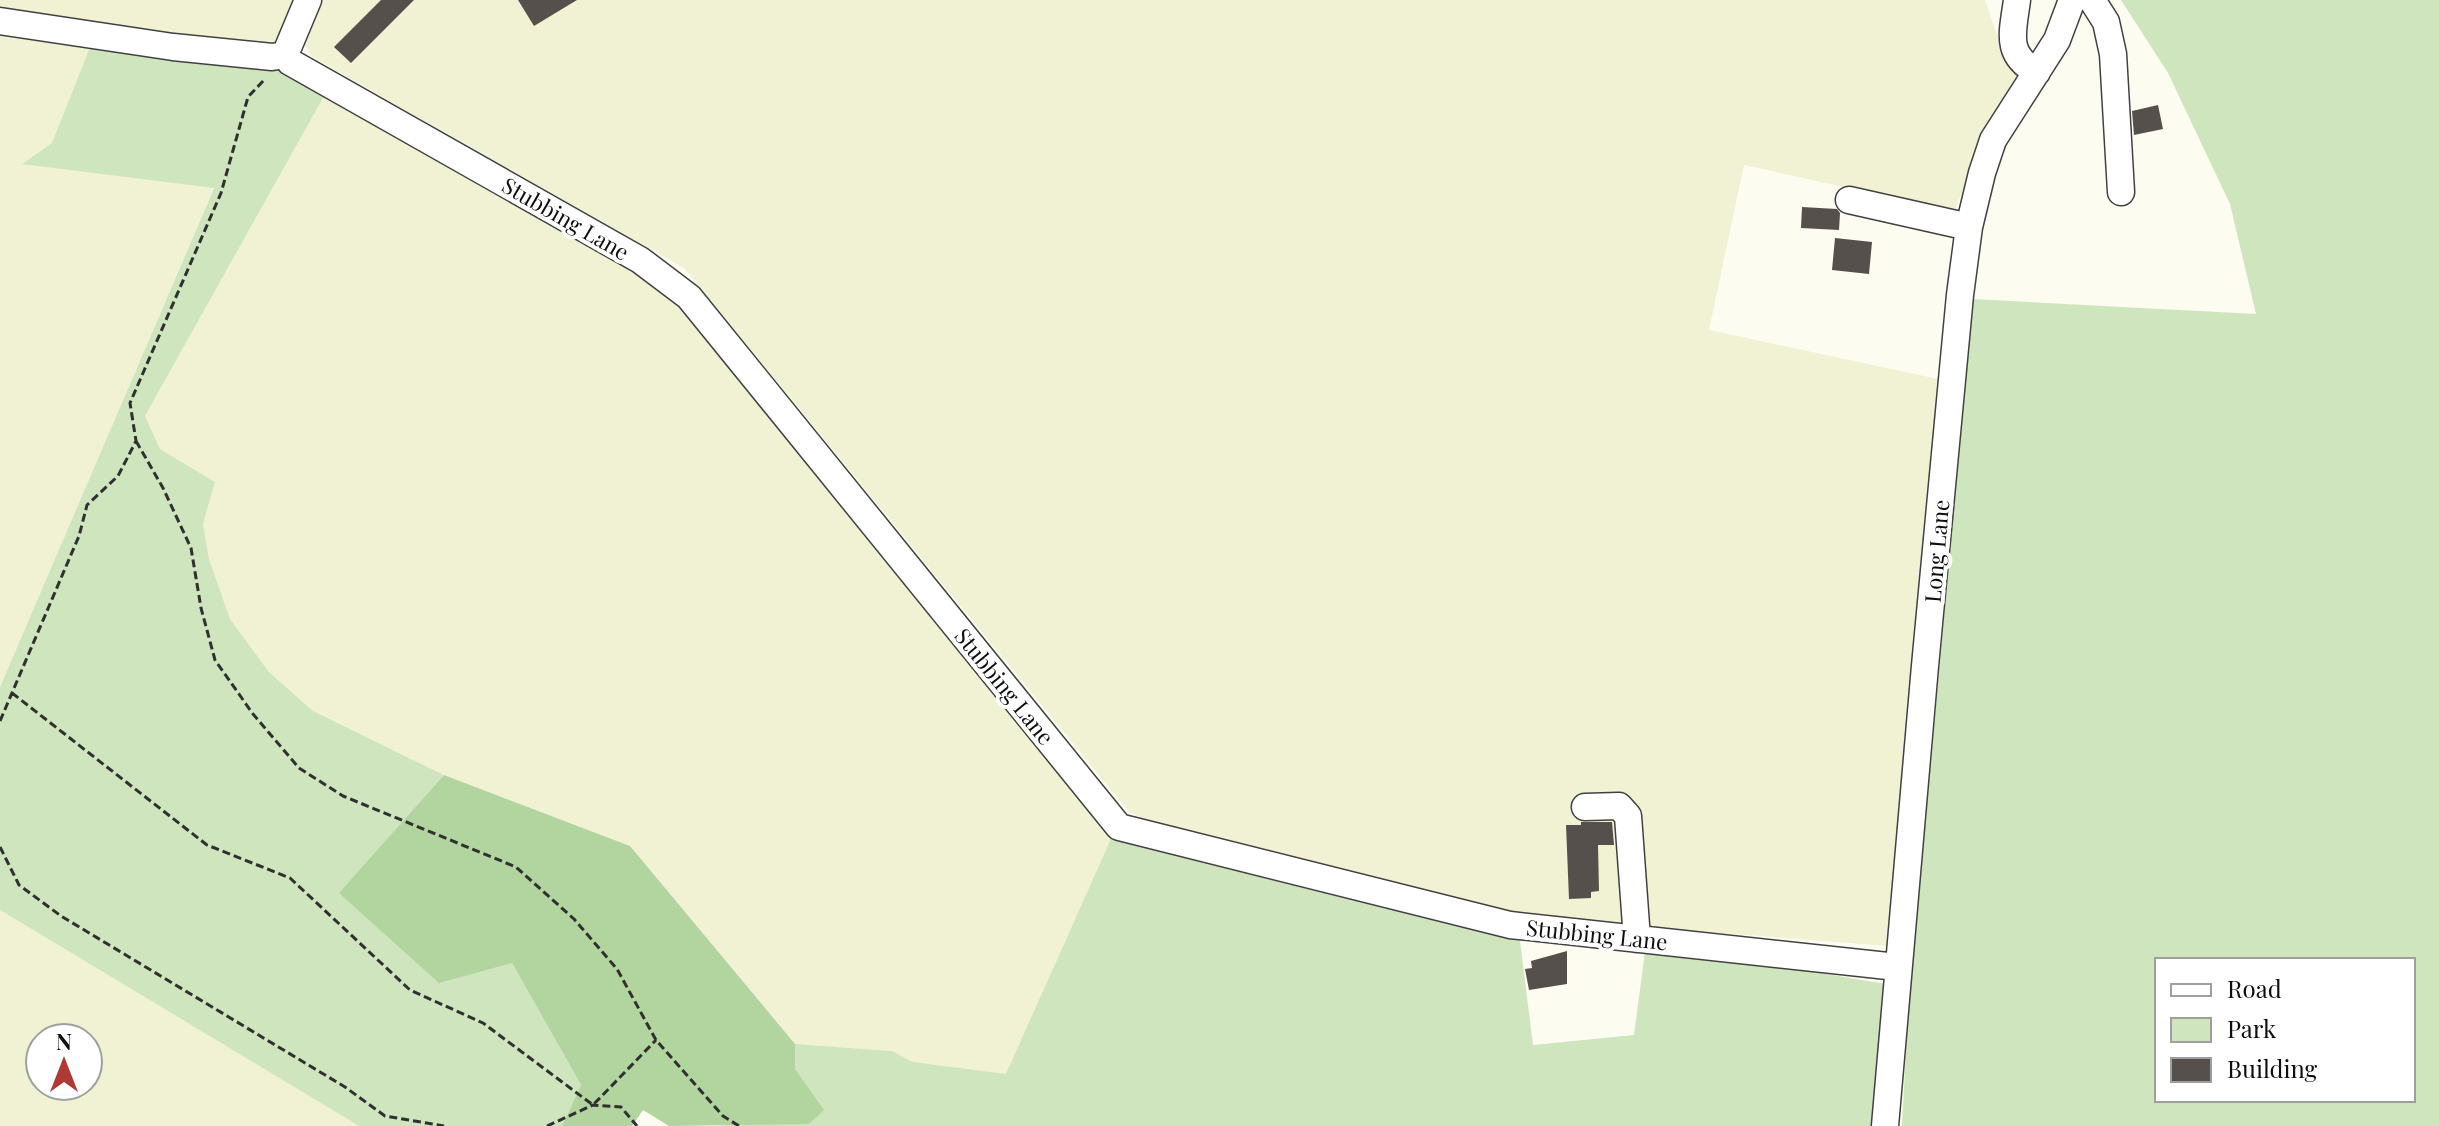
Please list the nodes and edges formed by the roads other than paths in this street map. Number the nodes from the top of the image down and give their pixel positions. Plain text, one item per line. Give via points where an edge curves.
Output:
1 (308, 0) edge
2 (2017, 0) edge
3 (2072, 0) edge
4 (2092, 0) edge
5 (0, 21) edge
6 (285, 55) junction
7 (2037, 72) junction
8 (2121, 192) dead end
9 (1849, 200) dead end
10 (1969, 227) junction
11 (1585, 807) dead end
12 (1637, 939) junction
13 (1897, 967) junction
14 (1885, 1126) edge

1 - 6 street
2 - 7 street via 2015,54
3 - 7 street, Long Lane
4 - 8 street via 2106,22 2113,54
5 - 6 street via 173,47
6 - 12 street, Stubbing Lane via 640,260 689,297 1119,827 1510,925
7 - 10 street, Long Lane via 1993,140
9 - 10 street
10 - 13 street, Long Lane
11 - 12 street via 1619,806 1628,816
12 - 13 street, Stubbing Lane
13 - 14 street, Long Lane

